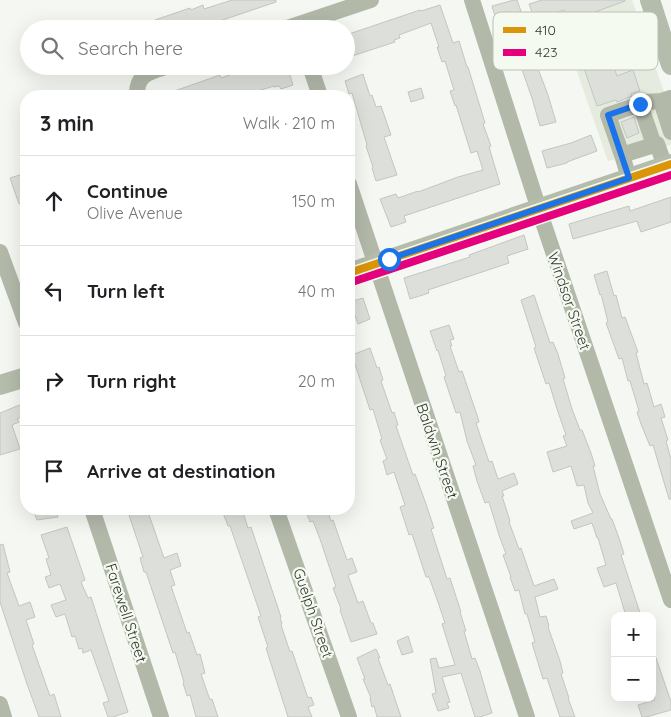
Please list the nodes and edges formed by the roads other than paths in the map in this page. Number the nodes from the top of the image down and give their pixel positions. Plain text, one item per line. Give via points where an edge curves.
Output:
1 (371, 0) edge
2 (472, 0) edge
3 (650, 0) edge
4 (656, 12) edge
5 (658, 15) edge
6 (313, 20) edge
7 (665, 29) edge
8 (671, 65) edge
9 (493, 66) edge
10 (494, 70) edge
11 (145, 75) edge
12 (313, 75) edge
13 (136, 90) edge
14 (318, 90) edge
15 (666, 99) edge
16 (640, 104) junction
17 (661, 134) edge
18 (622, 156) junction
19 (668, 165) edge
20 (629, 178) junction
21 (355, 202) edge
22 (538, 208) junction
23 (0, 252) edge
24 (375, 264) junction
25 (355, 271) edge
26 (20, 307) edge
27 (20, 379) edge
28 (0, 385) edge
29 (94, 515) edge
30 (278, 515) edge
31 (671, 600) edge
32 (0, 704) edge
33 (4, 717) edge
34 (161, 717) edge
35 (349, 717) edge
36 (527, 717) edge

1 - 6 street
2 - 9 street, Windsor Street
3 - 4 main road
5 - 7 main road
7 - 8 main road
10 - 22 street, Windsor Street
11 - 13 street
12 - 14 street
15 - 16 street
15 - 17 street
16 - 17 street
16 - 18 street via 608,115
17 - 18 street
17 - 19 street
18 - 20 street
19 - 20 main road
20 - 22 main road
21 - 24 street, Baldwin Street
22 - 24 main road
22 - 31 street, Windsor Street
23 - 26 street
24 - 25 main road
24 - 36 street, Baldwin Street
27 - 28 main road
29 - 34 street, Farewell Street
30 - 35 street, Guelph Street
32 - 33 street

